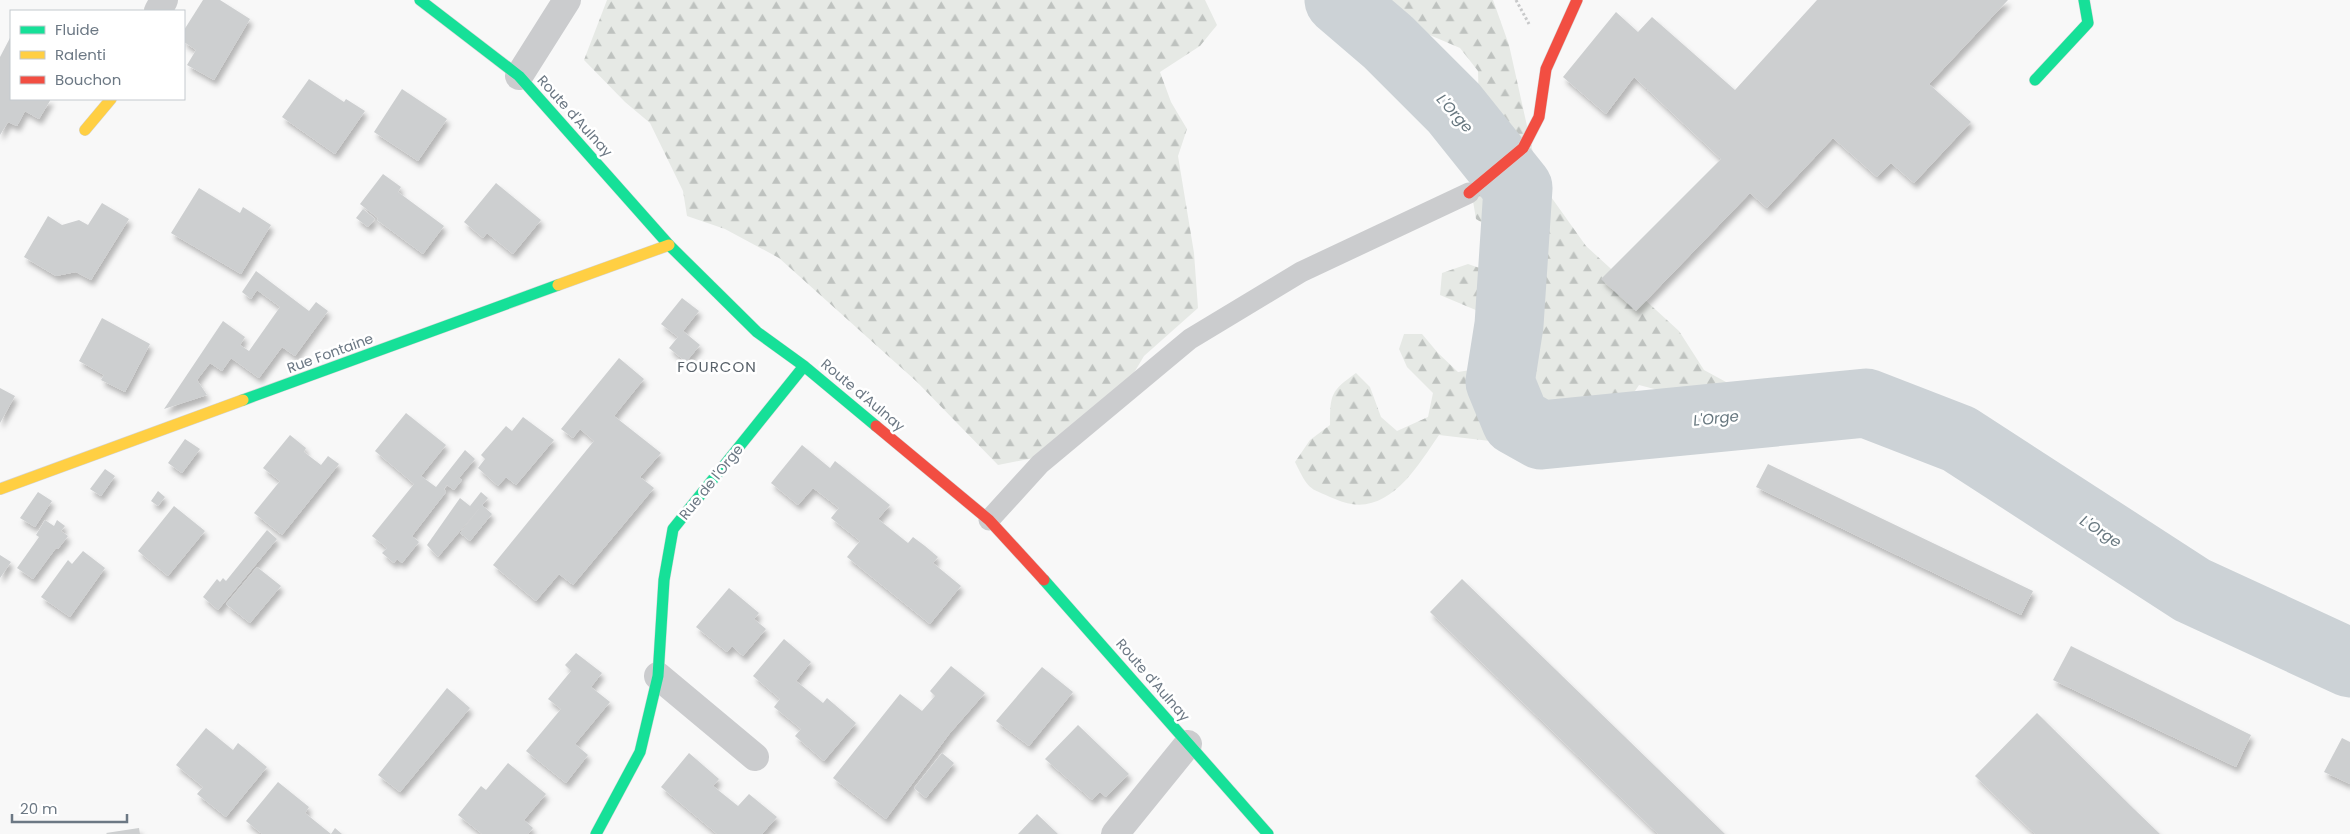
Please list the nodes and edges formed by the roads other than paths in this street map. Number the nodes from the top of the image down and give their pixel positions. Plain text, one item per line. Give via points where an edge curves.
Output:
1 (420, 0) edge
2 (567, 0) edge
3 (1577, 0) edge
4 (2084, 0) edge
5 (519, 76) junction
6 (2035, 80) dead end
7 (110, 100) edge
8 (84, 130) dead end
9 (1469, 193) joint
10 (669, 245) junction
11 (804, 366) junction
12 (0, 488) edge
13 (989, 520) junction
14 (658, 676) junction
15 (1188, 744) junction
16 (755, 757) dead end
17 (596, 834) edge
18 (1114, 834) edge
19 (1268, 834) edge

1 - 5 street, Route d'Aulnay
2 - 5 street
3 - 9 street via 1546,69 1539,117 1523,148
4 - 6 street via 2088,23
5 - 10 street, Route d'Aulnay
7 - 8 street
9 - 13 lane via 1301,272 1190,339 1040,464
10 - 11 street, Route d'Aulnay via 757,332
10 - 12 street, Rue Fontaine
11 - 13 street, Route d'Aulnay
11 - 14 street, Rue de l'Orge via 673,529 664,580
13 - 15 street, Route d'Aulnay
14 - 16 street
14 - 17 street, Rue de l'Orge via 640,752
15 - 18 street
15 - 19 street, Route d'Aulnay

